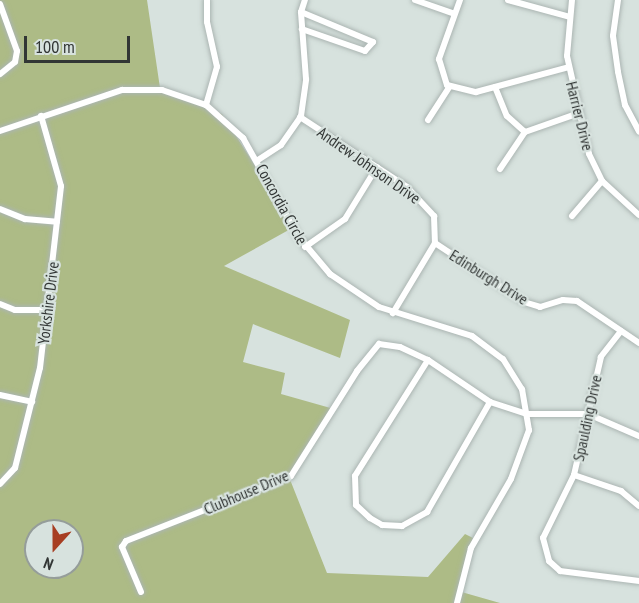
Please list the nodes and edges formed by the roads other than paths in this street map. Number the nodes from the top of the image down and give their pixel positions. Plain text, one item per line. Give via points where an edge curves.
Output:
1 (207, 0) edge
2 (305, 0) edge
3 (416, 0) edge
4 (460, 0) edge
5 (508, 0) edge
6 (572, 0) edge
7 (618, 0) edge
8 (0, 4) edge
9 (301, 12) junction
10 (455, 14) junction
11 (570, 17) junction
12 (302, 29) junction
13 (569, 67) junction
14 (0, 74) edge
15 (450, 86) junction
16 (495, 87) junction
17 (206, 105) junction
18 (579, 113) junction
19 (41, 116) junction
20 (300, 117) junction
21 (428, 120) dead end
22 (0, 131) edge
23 (639, 131) edge
24 (525, 132) junction
25 (258, 160) junction
26 (377, 167) junction
27 (500, 169) dead end
28 (602, 181) junction
29 (0, 209) edge
30 (639, 215) edge
31 (572, 216) dead end
32 (57, 222) junction
33 (435, 243) junction
34 (306, 247) junction
35 (0, 304) edge
36 (47, 310) junction
37 (393, 313) junction
38 (621, 331) junction
39 (639, 343) edge
40 (428, 360) junction
41 (0, 395) edge
42 (32, 402) junction
43 (490, 402) junction
44 (528, 414) junction
45 (587, 414) junction
46 (639, 436) edge
47 (574, 475) junction
48 (0, 484) edge
49 (639, 506) edge
50 (639, 581) edge
51 (141, 592) dead end
52 (457, 603) edge

1 - 17 street via 207,22 217,67
2 - 9 street
3 - 10 street
4 - 10 street
5 - 11 street
6 - 11 street, Harrier Drive
7 - 23 street via 613,36 618,72 625,105
8 - 14 street via 17,51 15,62
9 - 12 street
9 - 12 street via 373,42 364,51
10 - 15 street via 439,59 440,73
11 - 13 street, Harrier Drive
12 - 20 street via 306,79
13 - 16 street
13 - 18 street, Harrier Drive
15 - 16 street via 476,92
15 - 21 street
16 - 24 street via 507,116
17 - 19 street, Concordia Circle via 162,90 134,90
17 - 25 street, Concordia Circle via 225,118
18 - 24 street
18 - 28 street, Harrier Drive via 589,154
19 - 22 street, Concordia Circle
19 - 32 street, Yorkshire Drive via 57,161 61,186
20 - 25 street via 281,145
20 - 26 street, Andrew Johnson Drive
24 - 27 street
25 - 34 street, Concordia Circle
26 - 33 street, Andrew Johnson Drive via 423,201 434,216
26 - 34 street via 345,219
28 - 30 street, Harrier Drive
28 - 31 street
29 - 32 street via 25,219
32 - 36 street, Yorkshire Drive
33 - 37 street
33 - 38 street, Edinburgh Drive via 524,302 540,307 563,300 577,301
34 - 37 street, Concordia Circle via 330,274
35 - 36 street via 15,310
36 - 42 street, Yorkshire Drive
37 - 44 street, Concordia Circle via 472,336 486,345 503,358 522,389
38 - 39 street, Edinburgh Drive
38 - 45 street, Spaulding Drive via 601,357
40 - 43 street
40 - 43 street via 355,476 356,505 370,518 382,525 402,526 427,512
40 - 51 street, Clubhouse Drive via 400,347 379,344 357,370 291,476 126,541 122,547
41 - 42 street
42 - 48 street, Yorkshire Drive via 15,468
43 - 44 street
44 - 45 street
44 - 52 street, Concordia Circle via 524,454 471,548
45 - 46 street
45 - 47 street, Spaulding Drive
47 - 49 street via 621,491
47 - 50 street, Spaulding Drive via 543,538 549,561 573,576

